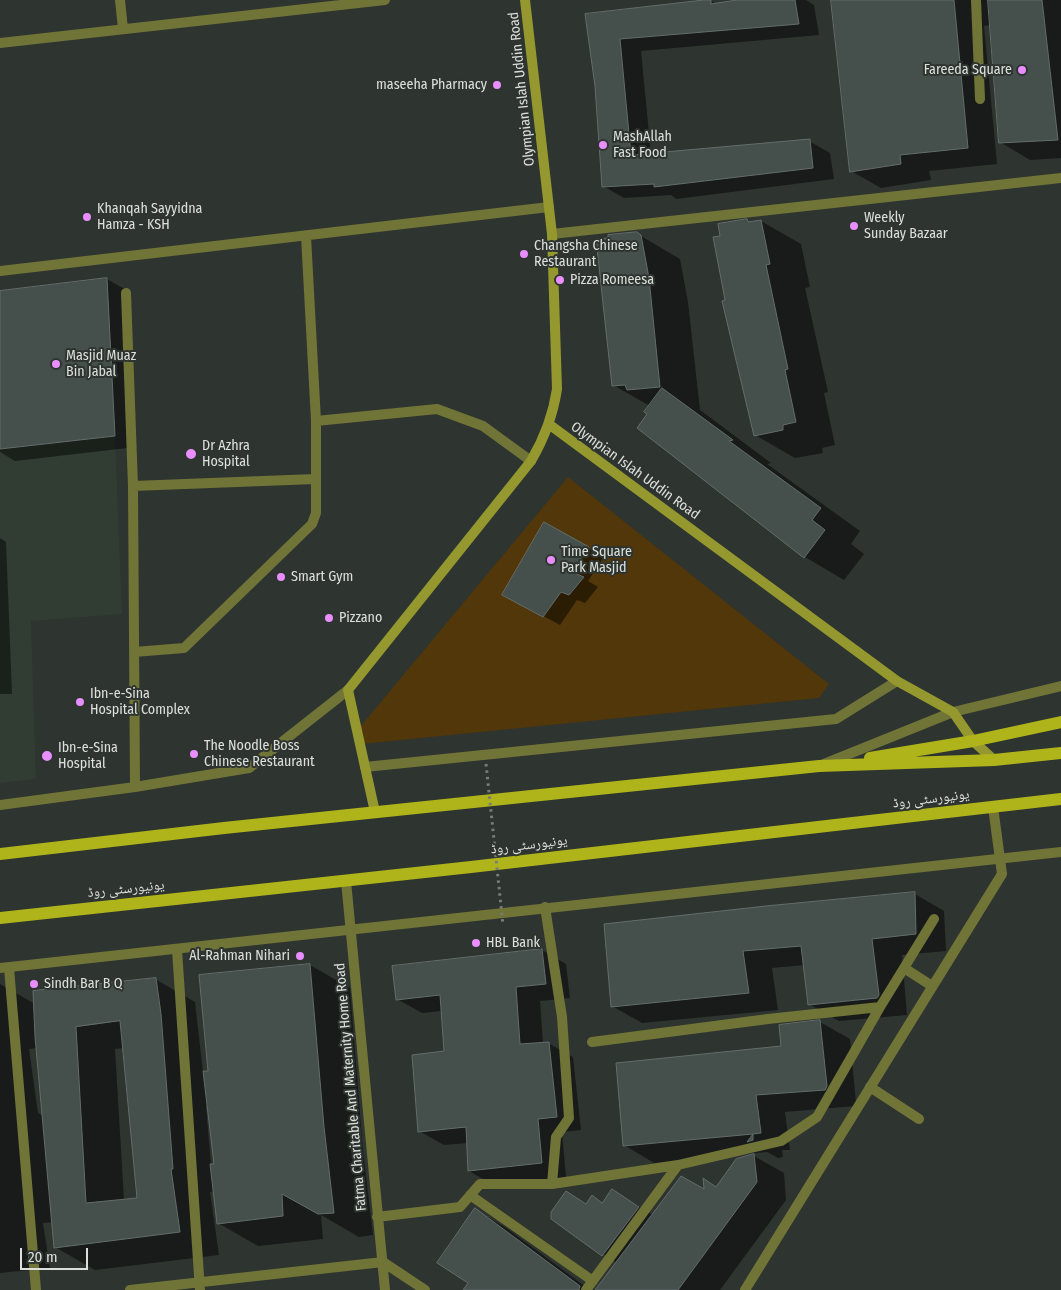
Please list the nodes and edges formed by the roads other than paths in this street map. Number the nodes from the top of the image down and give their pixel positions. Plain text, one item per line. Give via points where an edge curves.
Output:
1 (120, 0) edge
2 (386, 0) edge
3 (526, 0) edge
4 (976, 0) edge
5 (123, 29) junction
6 (0, 44) edge
7 (980, 99) dead end
8 (1061, 178) edge
9 (549, 207) junction
10 (552, 234) junction
11 (306, 236) junction
12 (0, 271) edge
13 (126, 293) dead end
14 (316, 421) junction
15 (550, 425) junction
16 (531, 461) junction
17 (315, 479) junction
18 (134, 486) junction
19 (134, 652) junction
20 (897, 681) junction
21 (1061, 686) edge
22 (348, 690) junction
23 (953, 712) junction
24 (1061, 722) edge
25 (973, 741) junction
26 (1061, 753) edge
27 (994, 760) junction
28 (818, 766) junction
29 (365, 767) junction
30 (135, 787) junction
31 (1061, 799) edge
32 (0, 806) edge
33 (993, 807) junction
34 (375, 812) junction
35 (1061, 852) edge
36 (0, 854) edge
37 (1000, 859) junction
38 (346, 881) junction
39 (545, 907) junction
40 (0, 918) edge
41 (934, 919) dead end
42 (350, 932) junction
43 (177, 950) junction
44 (4, 968) edge
45 (904, 968) junction
46 (932, 986) junction
47 (880, 1007) junction
48 (592, 1042) dead end
49 (870, 1087) junction
50 (919, 1119) dead end
51 (678, 1165) junction
52 (552, 1184) junction
53 (470, 1195) junction
54 (377, 1217) junction
55 (383, 1262) junction
56 (593, 1281) junction
57 (199, 1286) edge
58 (36, 1290) edge
59 (130, 1290) edge
60 (386, 1290) edge
61 (424, 1290) edge
62 (586, 1290) edge
63 (745, 1290) edge

1 - 5 street
2 - 5 street
3 - 9 street, Olympian Islah Uddin Road
4 - 7 street
5 - 6 street
8 - 10 street
9 - 10 street, Olympian Islah Uddin Road
9 - 11 street
10 - 15 street, Olympian Islah Uddin Road via 557,389
11 - 12 street
11 - 14 street
13 - 18 street
14 - 16 street via 437,409 483,426
14 - 17 street
15 - 16 street
15 - 20 street, Olympian Islah Uddin Road
16 - 22 street
17 - 18 street
17 - 19 street via 316,514 312,524 184,648
18 - 19 street
19 - 30 street
20 - 23 street, Olympian Islah Uddin Road
20 - 29 street via 836,719
21 - 23 street
22 - 29 street
22 - 30 street via 249,768
23 - 25 street, Olympian Islah Uddin Road
23 - 28 street
24 - 25 main road
25 - 27 street, Olympian Islah Uddin Road
25 - 28 main road
26 - 27 main road
27 - 28 main road
28 - 34 main road
29 - 34 street
30 - 32 street
31 - 33 main road, یونیورسٹی روڈ
33 - 37 street
33 - 38 main road, یونیورسٹی روڈ
34 - 36 main road
35 - 37 street
37 - 39 street
37 - 46 street via 1002,874
38 - 40 main road, یونیورسٹی روڈ
38 - 42 street, Fatma Charitable And Maternity Home Road
39 - 42 street
39 - 52 street via 562,1017 569,1118 556,1137
41 - 45 street
42 - 43 street
42 - 54 street, Fatma Charitable And Maternity Home Road
43 - 44 street
43 - 57 street
44 - 58 street
45 - 46 street
45 - 47 street
46 - 49 street
47 - 48 street via 768,1018
47 - 51 street via 817,1117 781,1141
49 - 50 street
49 - 63 street
51 - 52 street
51 - 56 street
52 - 53 street via 480,1184
53 - 54 street via 460,1207
53 - 56 street
54 - 55 street, Fatma Charitable And Maternity Home Road
55 - 57 street
55 - 60 street, Fatma Charitable And Maternity Home Road
55 - 61 street
56 - 62 street
57 - 59 street

